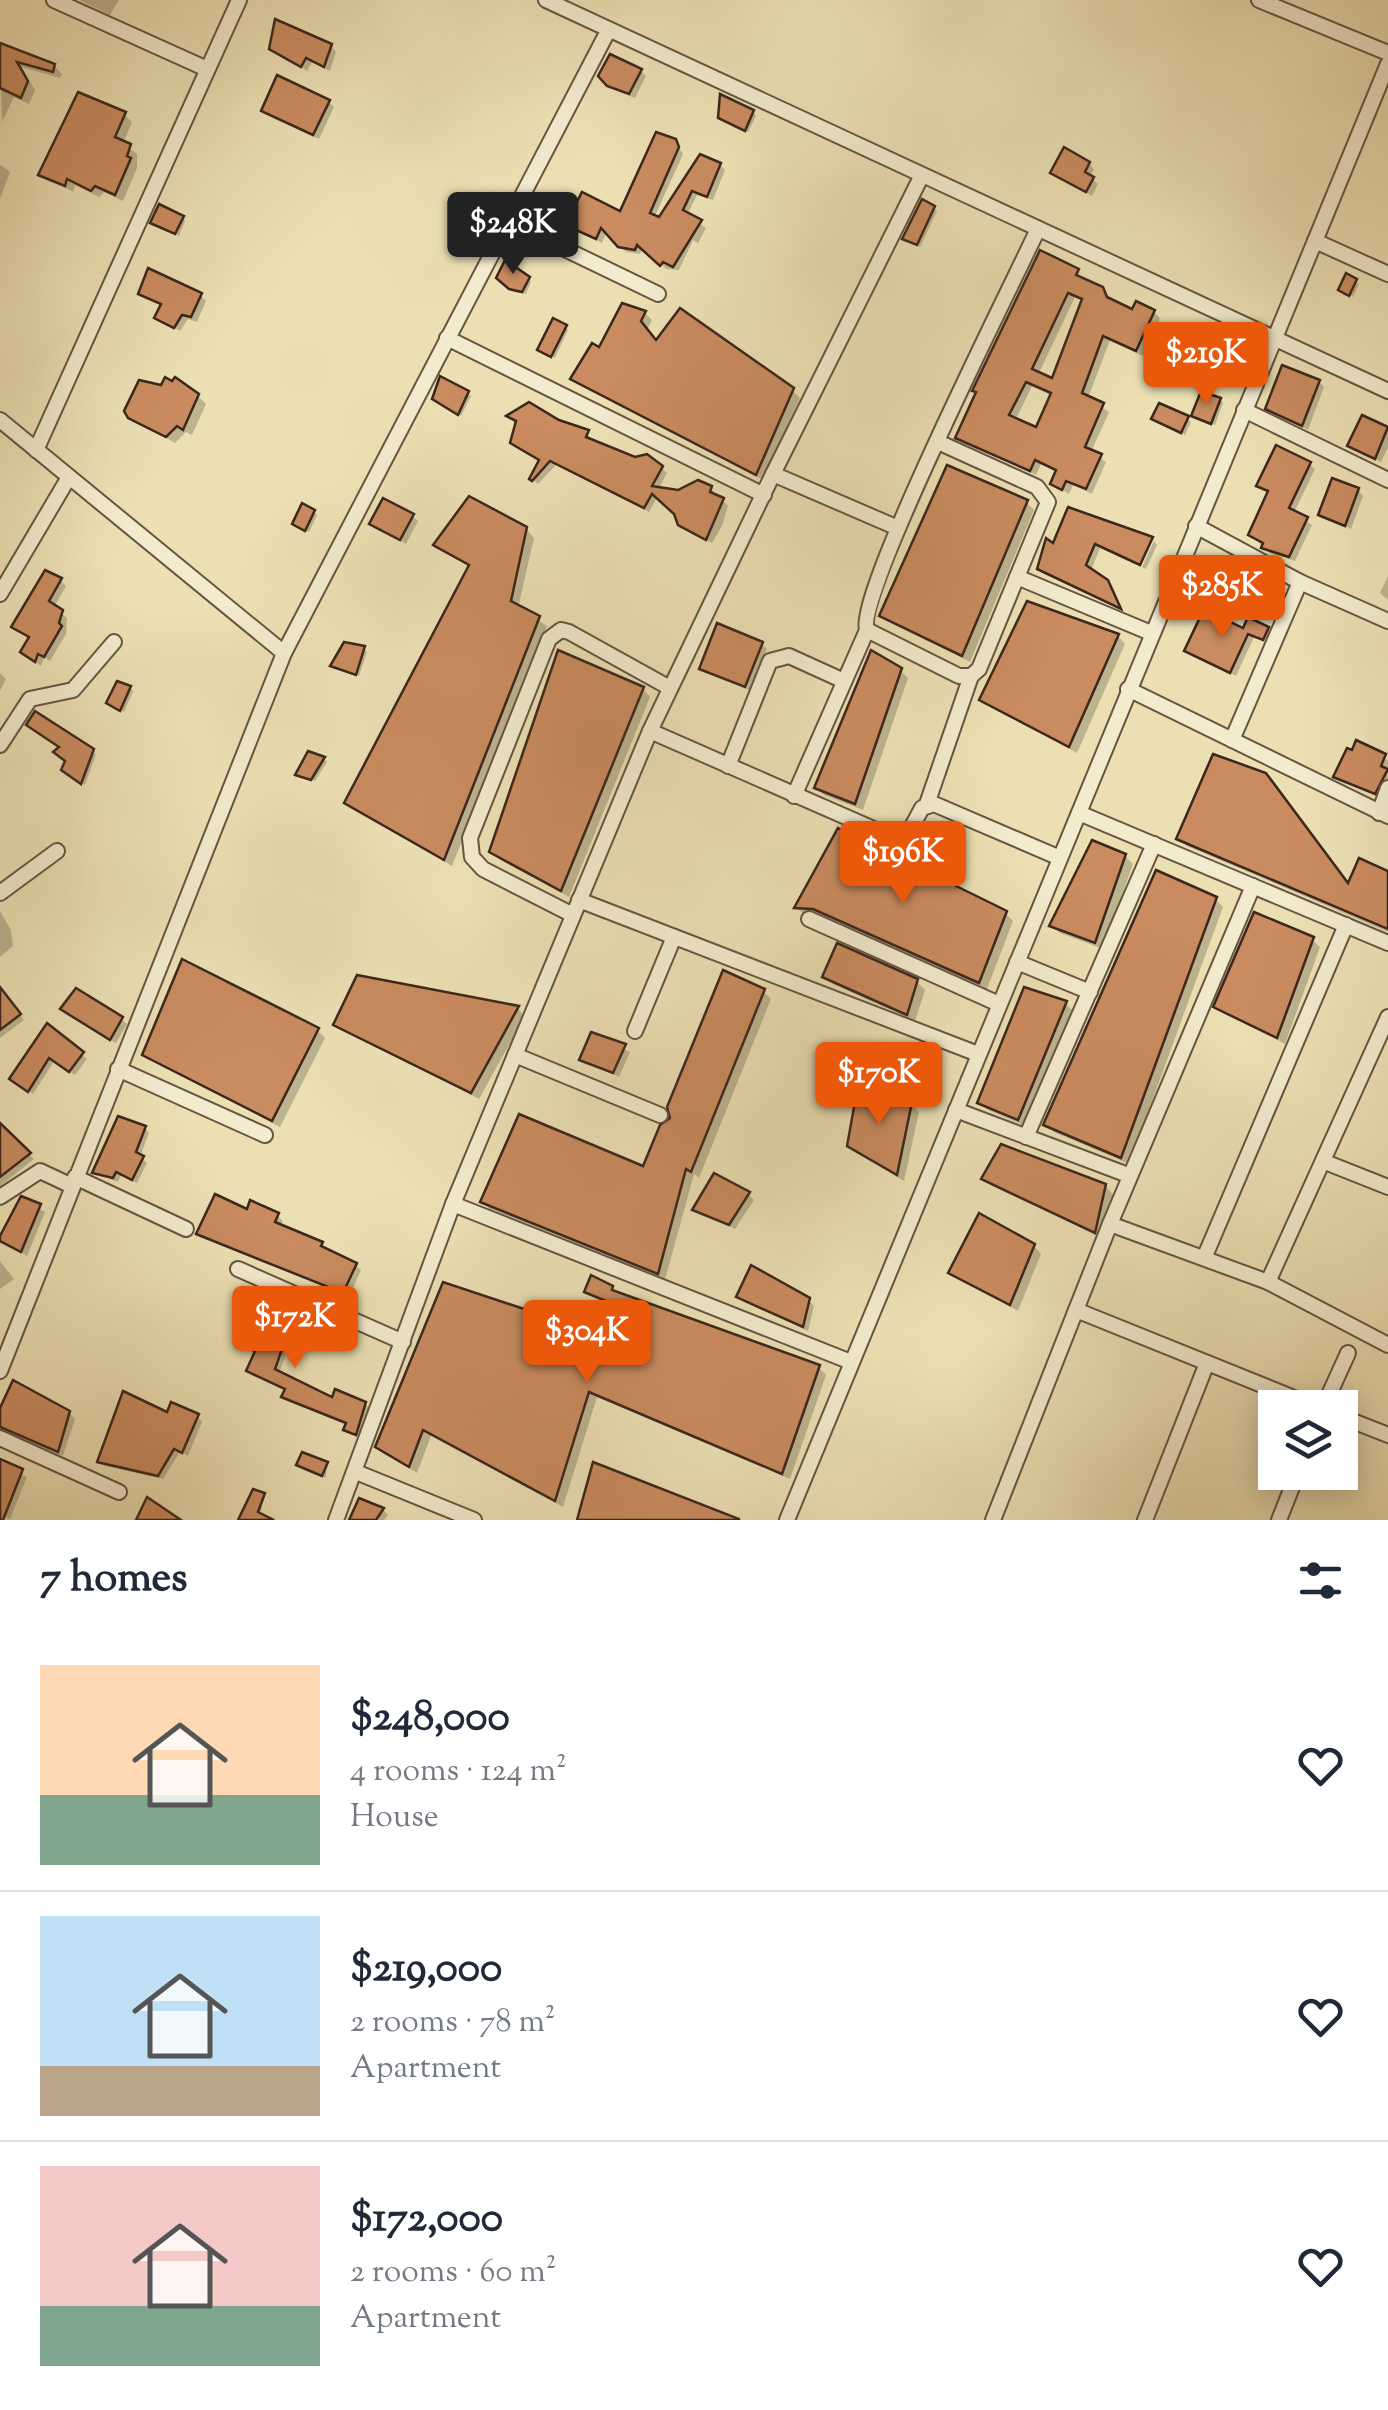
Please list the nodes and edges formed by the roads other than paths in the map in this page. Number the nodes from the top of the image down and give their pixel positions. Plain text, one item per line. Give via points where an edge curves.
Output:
1 (54, 0) edge
2 (239, 0) edge
3 (546, 0) edge
4 (1259, 0) edge
5 (608, 31) junction
6 (1388, 53) edge
7 (1388, 64) edge
8 (207, 69) junction
9 (922, 175) junction
10 (509, 222) junction
11 (1038, 229) junction
12 (1316, 241) junction
13 (1388, 274) edge
14 (658, 294) dead end
15 (447, 338) junction
16 (1274, 338) junction
17 (1388, 391) edge
18 (1244, 410) junction
19 (0, 420) edge
20 (938, 442) junction
21 (36, 450) junction
22 (773, 474) junction
23 (69, 477) junction
24 (1388, 480) edge
25 (764, 495) junction
26 (1196, 526) junction
27 (898, 528) junction
28 (1016, 577) junction
29 (1300, 582) junction
30 (0, 594) edge
31 (1388, 621) edge
32 (866, 630) junction
33 (1151, 633) junction
34 (114, 642) dead end
35 (284, 653) junction
36 (972, 676) junction
37 (844, 681) junction
38 (670, 688) junction
39 (1128, 689) junction
40 (650, 731) junction
41 (1232, 740) junction
42 (0, 746) edge
43 (728, 766) junction
44 (1388, 788) edge
45 (794, 796) junction
46 (927, 804) junction
47 (1078, 813) junction
48 (1383, 814) edge
49 (1154, 844) junction
50 (57, 851) dead end
51 (1060, 858) junction
52 (1252, 886) junction
53 (0, 894) edge
54 (576, 907) junction
55 (808, 919) dead end
56 (1346, 924) junction
57 (674, 936) junction
58 (1388, 943) edge
59 (1018, 962) junction
60 (1090, 992) junction
61 (999, 1004) junction
62 (1388, 1017) edge
63 (635, 1031) dead end
64 (978, 1054) junction
65 (516, 1056) junction
66 (118, 1068) junction
67 (956, 1110) junction
68 (660, 1115) dead end
69 (266, 1135) dead end
70 (1026, 1137) junction
71 (1325, 1162) junction
72 (1128, 1176) junction
73 (74, 1181) junction
74 (1388, 1187) edge
75 (0, 1197) edge
76 (453, 1204) junction
77 (1110, 1224) junction
78 (186, 1229) dead end
79 (1206, 1256) junction
80 (238, 1269) dead end
81 (1268, 1282) junction
82 (1076, 1310) junction
83 (403, 1342) junction
84 (1388, 1345) edge
85 (1348, 1353) dead end
86 (852, 1362) junction
87 (1207, 1363) junction
88 (0, 1371) edge
89 (1275, 1390) edge
90 (1330, 1390) edge
91 (1358, 1423) edge
92 (1388, 1435) edge
93 (0, 1438) edge
94 (356, 1472) junction
95 (1291, 1490) edge
96 (120, 1492) dead end
97 (336, 1520) edge
98 (474, 1520) edge
99 (787, 1520) edge
100 (993, 1520) edge
101 (1146, 1520) edge
102 (1279, 1520) edge

1 - 8 street
2 - 8 street
3 - 5 street
4 - 6 street
5 - 9 street
5 - 10 street
7 - 12 street
8 - 21 street
9 - 11 street
9 - 22 street
10 - 14 street
10 - 15 street
11 - 16 street
11 - 20 street
12 - 13 street
12 - 16 street
15 - 25 street
15 - 35 street
16 - 17 street
16 - 18 street
18 - 24 street
18 - 26 street
19 - 21 street
20 - 27 street
20 - 28 street via 1046,493
21 - 23 street
22 - 25 street
22 - 27 street
23 - 30 street
23 - 35 street
25 - 38 street
26 - 29 street
26 - 33 street
27 - 32 street via 865,612
28 - 33 street
28 - 36 street
29 - 31 street
29 - 41 street
32 - 36 street via 959,676
32 - 37 street
33 - 39 street
34 - 42 street via 73,690 30,699
35 - 66 street
36 - 46 street
37 - 43 street via 788,656 770,661
37 - 45 street
38 - 40 street
38 - 54 street via 570,632 560,630 549,639 470,838 472,858 483,870
39 - 41 street
39 - 47 street
40 - 43 street
40 - 54 street
41 - 48 street
43 - 45 street
44 - 48 street
45 - 46 street via 902,839
46 - 51 street
47 - 49 street
47 - 51 street
49 - 52 street
49 - 60 street
50 - 53 street
51 - 59 street
52 - 56 street
52 - 72 street
54 - 57 street
54 - 65 street
55 - 61 street
56 - 58 street
56 - 79 street
57 - 63 street
57 - 64 street
59 - 60 street
59 - 61 street
60 - 70 street
61 - 64 street
62 - 71 street
64 - 67 street
65 - 68 street
65 - 76 street
66 - 69 street
66 - 73 street
67 - 70 street
67 - 86 street
70 - 72 street
71 - 74 street
71 - 81 street
72 - 77 street
73 - 75 street via 40,1172
73 - 78 street
73 - 88 street
76 - 83 street
76 - 86 street
77 - 79 street
77 - 82 street
79 - 81 street
80 - 83 street
81 - 84 street
82 - 87 street
82 - 100 street
83 - 94 street
85 - 90 street
86 - 99 street
87 - 89 street
87 - 101 street
91 - 92 street
93 - 96 street
94 - 97 street
94 - 98 street
95 - 102 street

